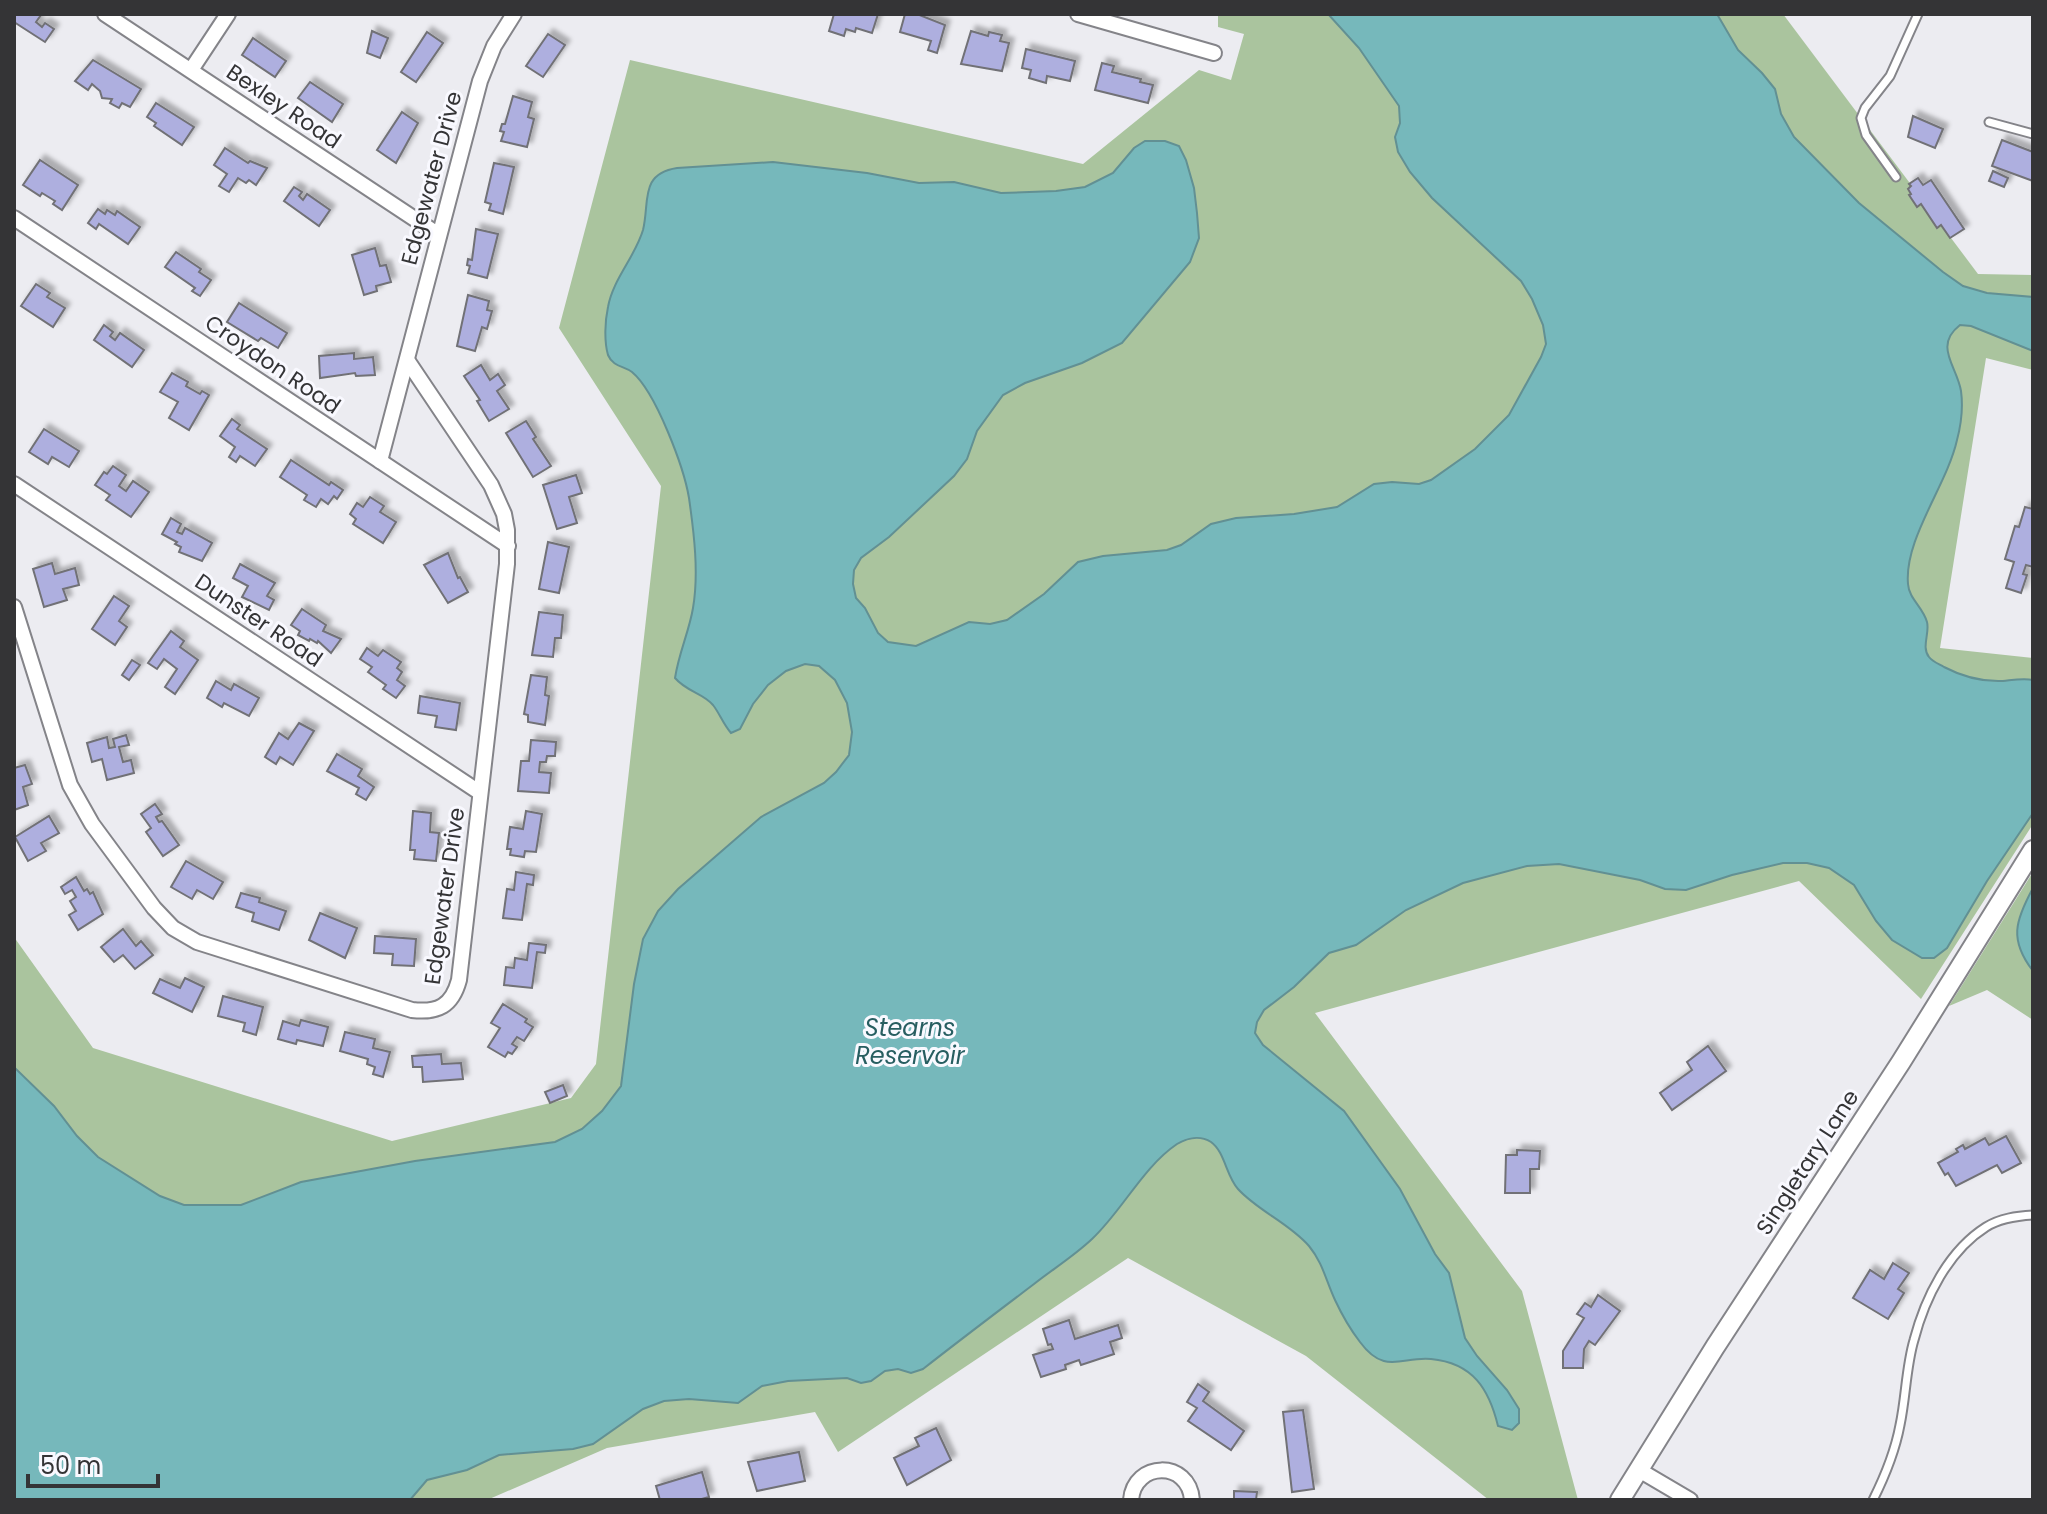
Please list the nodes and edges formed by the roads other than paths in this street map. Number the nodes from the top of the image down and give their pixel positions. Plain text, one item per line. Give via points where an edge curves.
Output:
1 (105, 14) edge
2 (228, 14) edge
3 (514, 14) edge
4 (1078, 14) edge
5 (1918, 14) edge
6 (1214, 53) dead end
7 (191, 70) junction
8 (1989, 122) dead end
9 (2033, 134) edge
10 (1896, 177) dead end
11 (14, 218) edge
12 (439, 235) junction
13 (407, 360) junction
14 (380, 461) junction
15 (14, 484) edge
16 (508, 546) junction
17 (14, 607) edge
18 (479, 792) junction
19 (2033, 850) edge
20 (2033, 1215) edge
21 (1639, 1470) junction
22 (1131, 1500) edge
23 (1192, 1500) edge
24 (1620, 1500) edge
25 (1690, 1500) edge
26 (1873, 1500) edge

1 - 7 street, Bexley Road
2 - 7 street
3 - 12 street, Edgewater Drive via 480,81
4 - 6 street
5 - 10 lane via 1890,76 1861,118 1866,135
7 - 12 street, Bexley Road
8 - 9 lane
11 - 14 street, Croydon Road
12 - 13 street, Edgewater Drive
13 - 14 street, Edgewater Drive
13 - 16 street, Edgewater Drive via 491,485 504,514
14 - 16 street, Croydon Road
15 - 18 street, Dunster Road
16 - 18 street, Edgewater Drive
17 - 18 street, Edgewater Drive via 70,785 154,908 197,942 412,1010 443,1008 459,980
19 - 21 street, Singletary Lane
20 - 26 lane via 1986,1227 1946,1267 1913,1342 1901,1424
21 - 24 street, Singletary Lane
21 - 25 street
22 - 23 street via 1141,1477 1164,1469 1183,1478

